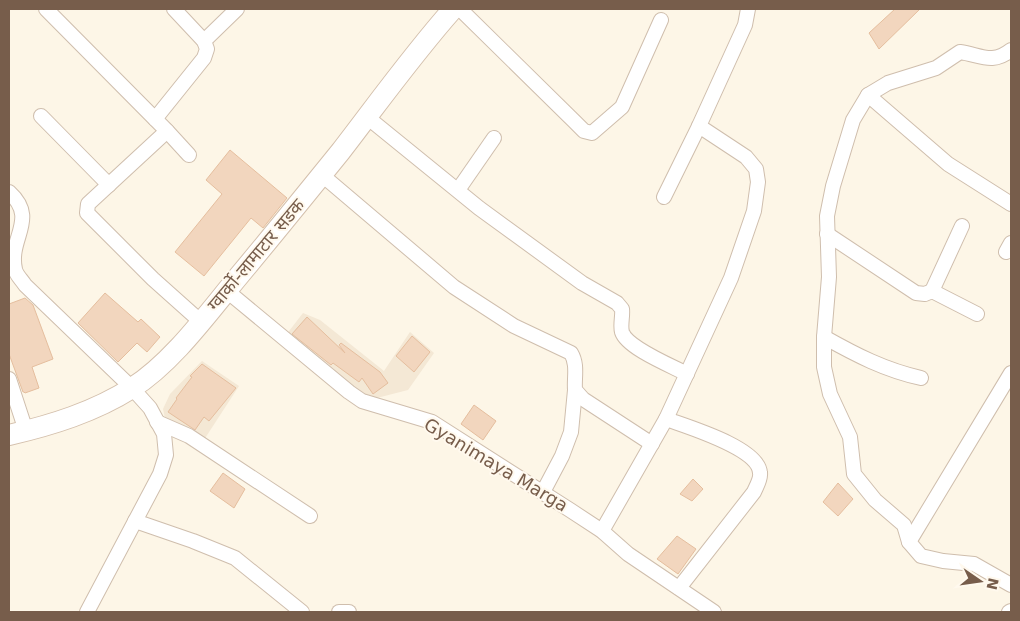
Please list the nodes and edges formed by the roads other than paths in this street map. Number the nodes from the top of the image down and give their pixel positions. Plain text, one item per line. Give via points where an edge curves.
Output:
1 (46, 9) edge
2 (174, 9) edge
3 (237, 9) edge
4 (453, 9) edge
5 (460, 9) edge
6 (748, 9) edge
7 (661, 20) dead end
8 (204, 41) junction
9 (1011, 50) edge
10 (868, 95) junction
11 (41, 116) dead end
12 (367, 117) junction
13 (155, 119) junction
14 (700, 126) junction
15 (167, 132) junction
16 (494, 138) dead end
17 (189, 155) dead end
18 (322, 175) junction
19 (109, 185) junction
20 (458, 190) junction
21 (9, 192) edge
22 (664, 197) dead end
23 (1011, 204) edge
24 (962, 226) dead end
25 (827, 234) junction
26 (227, 291) junction
27 (932, 291) junction
28 (977, 314) dead end
29 (200, 321) junction
30 (824, 337) junction
31 (1011, 373) edge
32 (687, 374) junction
33 (921, 378) dead end
34 (9, 379) edge
35 (132, 388) junction
36 (575, 390) junction
37 (666, 419) junction
38 (158, 422) junction
39 (17, 433) edge
40 (652, 444) junction
41 (543, 492) junction
42 (310, 516) dead end
43 (134, 521) junction
44 (602, 531) junction
45 (909, 542) junction
46 (1011, 585) edge
47 (678, 588) junction
48 (87, 612) edge
49 (302, 612) edge
50 (339, 612) edge
51 (348, 612) edge
52 (714, 612) edge

1 - 13 street
2 - 8 street
3 - 8 street
4 - 12 main road, ग्वार्को-लामाटार सडक via 423,42
5 - 7 street via 584,131 592,133 622,107
6 - 14 street via 745,25
8 - 13 street via 207,49 204,58
9 - 10 street via 993,59 960,52 936,68 888,83
10 - 23 street via 948,164
10 - 25 street via 853,120 833,186
11 - 19 street
12 - 18 main road, ग्वार्को-लामाटार सडक
12 - 20 street
13 - 15 street
14 - 22 street
14 - 32 street via 746,157 756,169 758,182 754,211 731,278
15 - 17 street
15 - 19 street
16 - 20 street
18 - 26 main road, ग्वार्को-लामाटार सडक
18 - 36 street via 454,287 514,326 571,353 576,369
19 - 29 street via 88,204 87,213 152,279
20 - 32 street via 582,283 617,303 622,309 621,330 625,338
21 - 35 street via 19,201 23,212 14,257 15,271 31,291
24 - 27 street
25 - 27 street via 916,293
25 - 30 street via 829,277
26 - 29 main road, ग्वार्को-लामाटार सडक
26 - 41 street, Gyanimaya Marga via 362,401 432,422
27 - 28 street
29 - 35 main road, ग्वार्को-लामाटार सडक via 168,360
30 - 33 street via 861,358
30 - 45 street via 824,367 830,394 850,437 854,474 874,500 904,525
31 - 45 street
32 - 37 street
34 - 39 street
35 - 38 street
35 - 39 main road, ग्वार्को-लामाटार सडक via 70,418
36 - 40 street via 583,399
36 - 41 street via 572,432
37 - 40 street
37 - 47 street via 739,448 756,461 761,474 754,492
38 - 42 street via 189,436
38 - 43 street via 164,434 166,455 160,474
40 - 44 street
41 - 44 street, Gyanimaya Marga
43 - 48 street
43 - 49 street via 235,558
44 - 47 street, Gyanimaya Marga via 628,554
45 - 46 street via 921,556 974,564
47 - 52 street, Gyanimaya Marga
50 - 51 street

